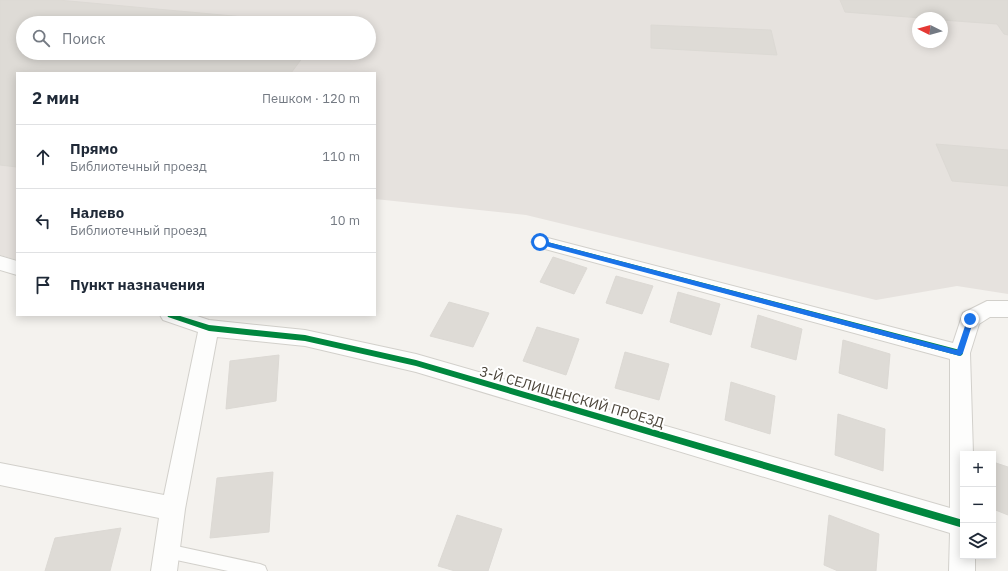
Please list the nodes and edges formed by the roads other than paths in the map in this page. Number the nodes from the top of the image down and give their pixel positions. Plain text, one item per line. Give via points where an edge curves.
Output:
1 (540, 242) dead end
2 (0, 263) edge
3 (16, 268) edge
4 (1008, 309) edge
5 (173, 316) edge
6 (209, 328) junction
7 (960, 353) junction
8 (0, 474) edge
9 (173, 509) junction
10 (960, 523) edge
11 (963, 523) edge
12 (962, 559) edge
13 (166, 561) edge
14 (260, 571) edge
15 (962, 571) edge

1 - 7 street
2 - 3 street
4 - 7 street via 987,309 970,319
5 - 6 street, 3-Й СЕЛИЩЕНСКИЙ ПРОЕЗД
6 - 9 street
6 - 10 street, 3-Й СЕЛИЩЕНСКИЙ ПРОЕЗД via 305,338 416,363
7 - 11 street
8 - 9 street
9 - 13 street
12 - 15 street
13 - 14 lane

